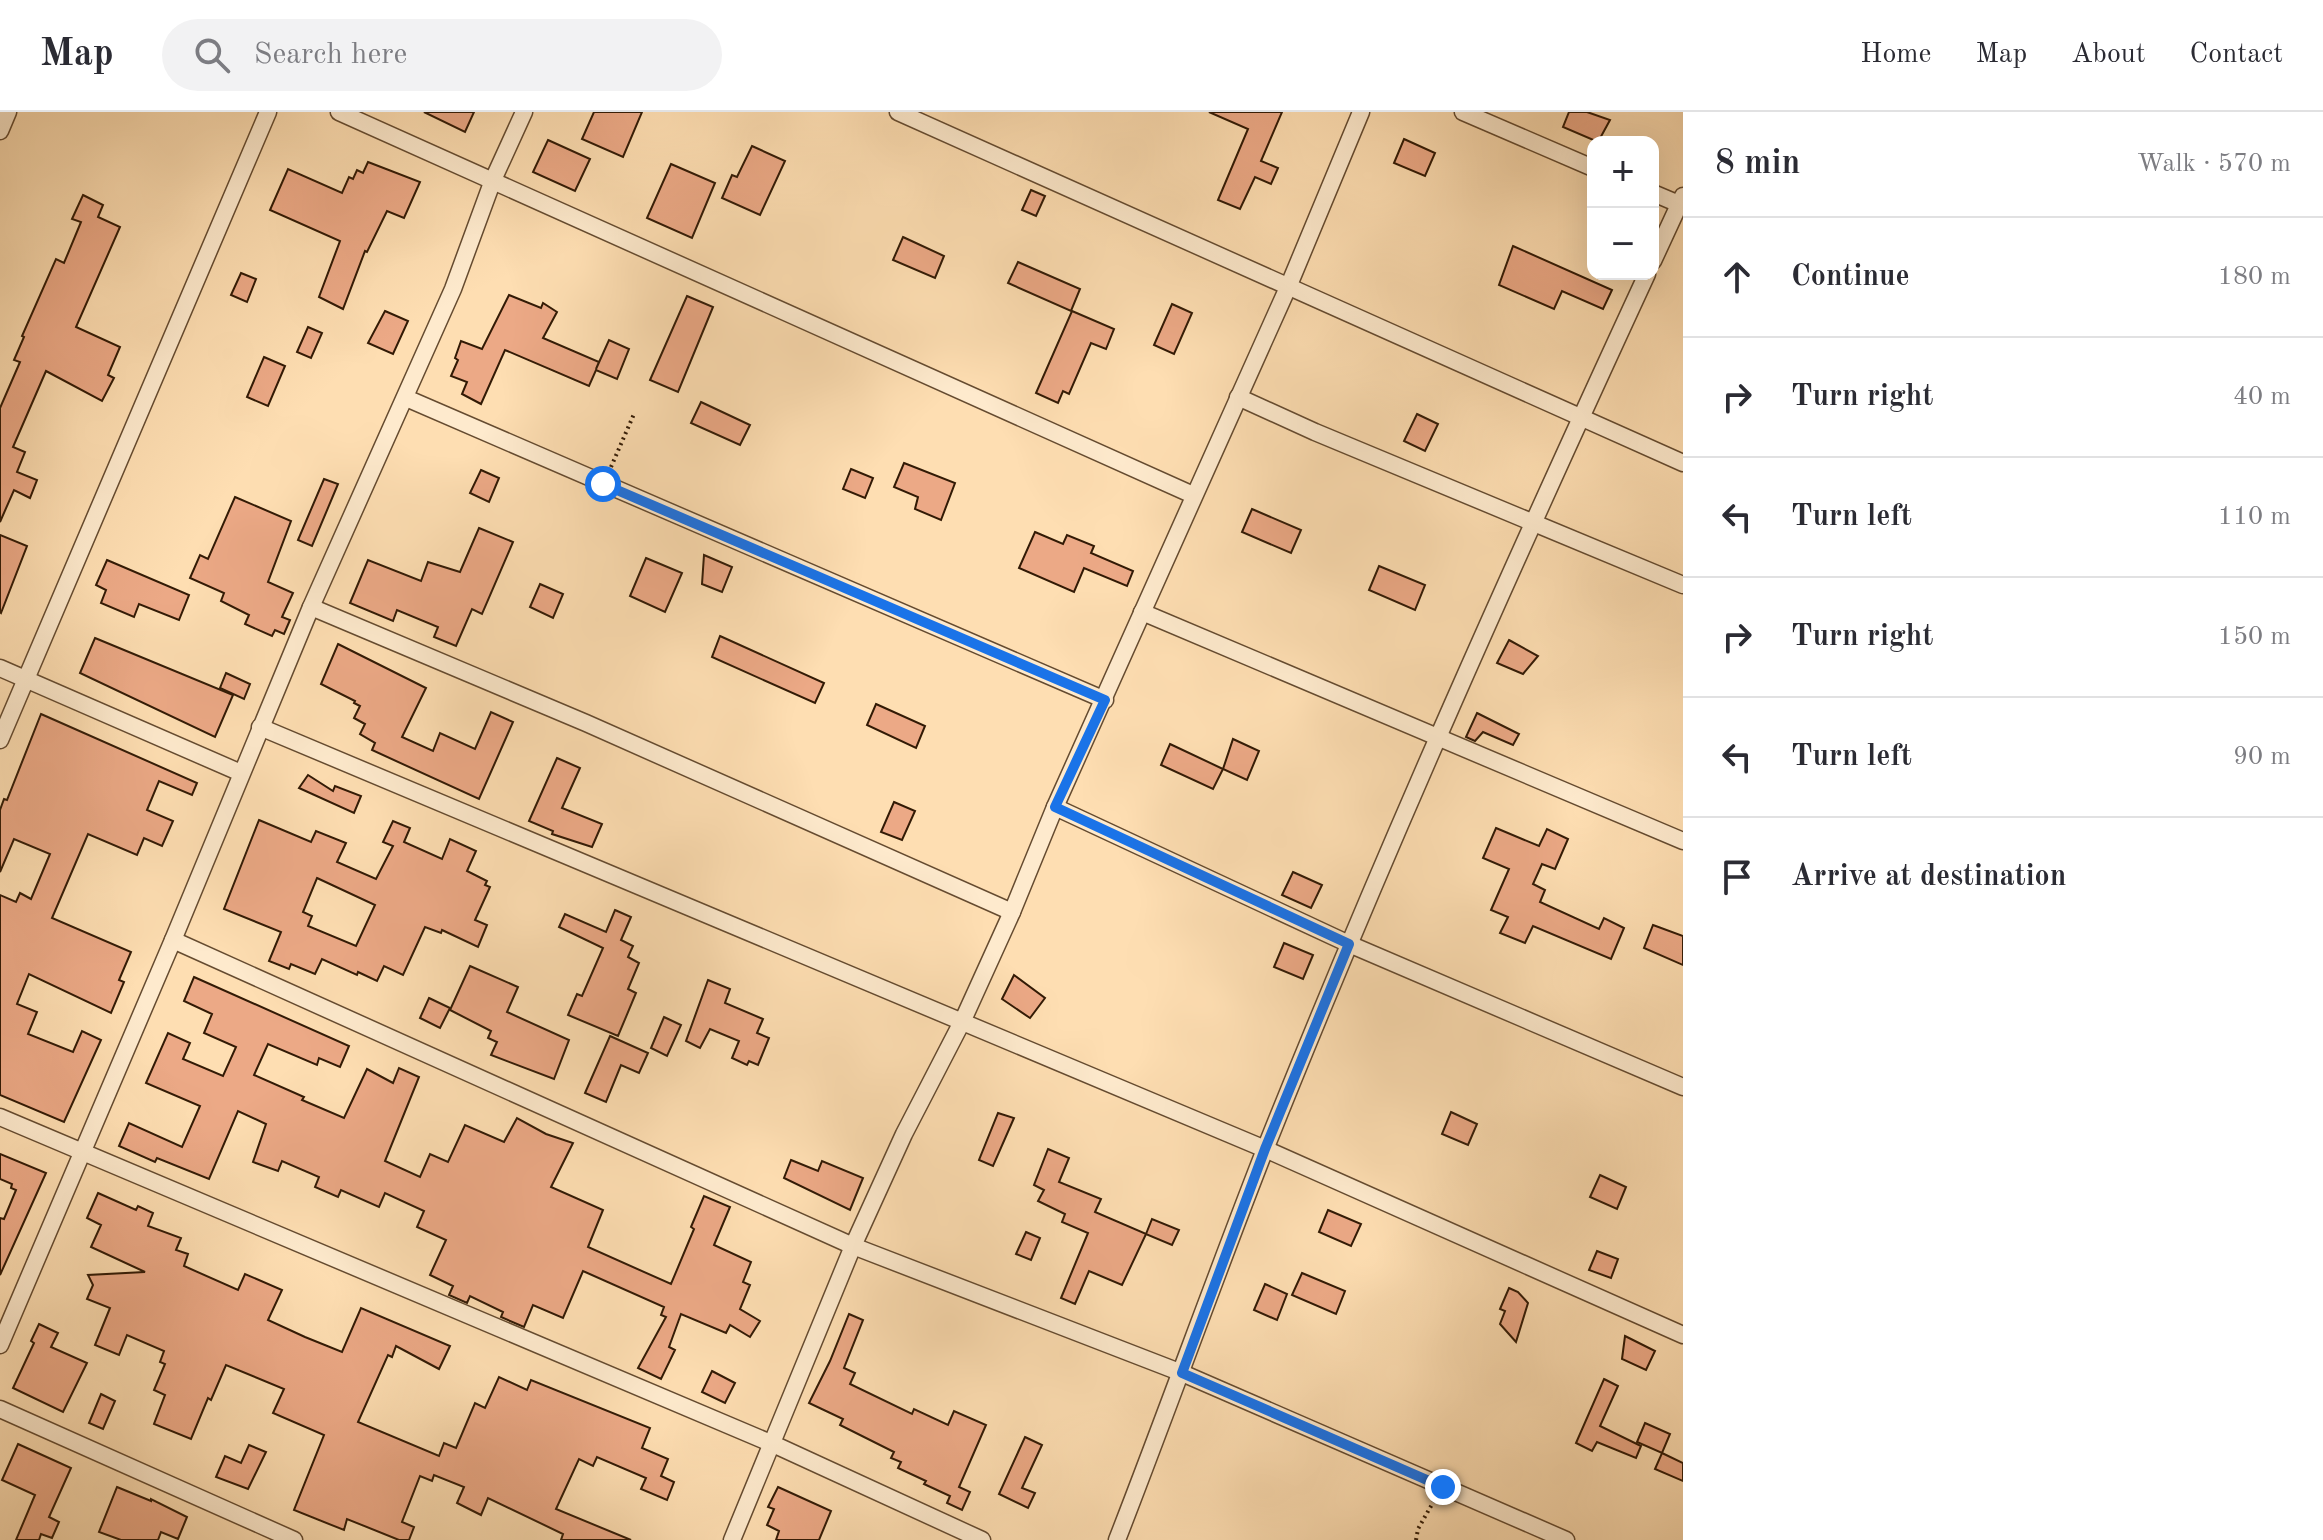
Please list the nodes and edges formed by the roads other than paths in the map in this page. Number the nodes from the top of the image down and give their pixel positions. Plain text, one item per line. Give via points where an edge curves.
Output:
1 (8, 112) edge
2 (268, 112) edge
3 (339, 112) edge
4 (524, 112) edge
5 (898, 112) edge
6 (1361, 112) edge
7 (1463, 112) edge
8 (0, 131) edge
9 (1587, 165) edge
10 (493, 180) junction
11 (1659, 194) edge
12 (1681, 200) edge
13 (1659, 248) edge
14 (1644, 280) edge
15 (1289, 285) junction
16 (1238, 397) junction
17 (406, 398) junction
18 (1581, 419) junction
19 (1683, 463) edge
20 (1193, 495) junction
21 (1535, 521) junction
22 (1683, 585) edge
23 (311, 607) junction
24 (1142, 612) junction
25 (0, 668) edge
26 (27, 679) junction
27 (1105, 700) junction
28 (260, 727) junction
29 (1438, 738) junction
30 (0, 740) edge
31 (241, 773) junction
32 (1055, 807) junction
33 (1683, 841) edge
34 (1012, 912) junction
35 (173, 940) junction
36 (1349, 944) junction
37 (963, 1020) junction
38 (1683, 1087) edge
39 (0, 1117) edge
40 (1265, 1149) junction
41 (81, 1151) junction
42 (853, 1246) junction
43 (1683, 1335) edge
44 (0, 1345) edge
45 (1182, 1373) junction
46 (0, 1409) edge
47 (773, 1444) junction
48 (978, 1539) edge
49 (294, 1540) edge
50 (732, 1540) edge
51 (1117, 1540) edge
52 (1566, 1540) edge

1 - 8 street
2 - 26 street
3 - 10 street
4 - 10 street
5 - 15 street
6 - 15 street
7 - 9 street
10 - 17 street
10 - 20 street
11 - 12 street
12 - 13 street
14 - 18 street
15 - 16 street
15 - 18 street
16 - 20 street
16 - 21 street
17 - 23 street
17 - 27 street
18 - 19 street
18 - 21 street
20 - 24 street
21 - 22 street
21 - 29 street
23 - 28 street
23 - 34 street
24 - 27 street
24 - 29 street
25 - 26 street
26 - 30 street
26 - 31 street
27 - 32 street
28 - 31 street
28 - 37 street
29 - 33 street
29 - 36 street
31 - 35 street
32 - 34 street
32 - 36 street
34 - 37 street
35 - 41 street
35 - 42 street
36 - 38 street
36 - 40 street
37 - 40 street
37 - 42 street
39 - 41 street
40 - 43 street
40 - 45 street
41 - 44 street
41 - 47 street
42 - 45 street
42 - 47 street
45 - 51 street
45 - 52 street
46 - 49 street
47 - 48 street
47 - 50 street

